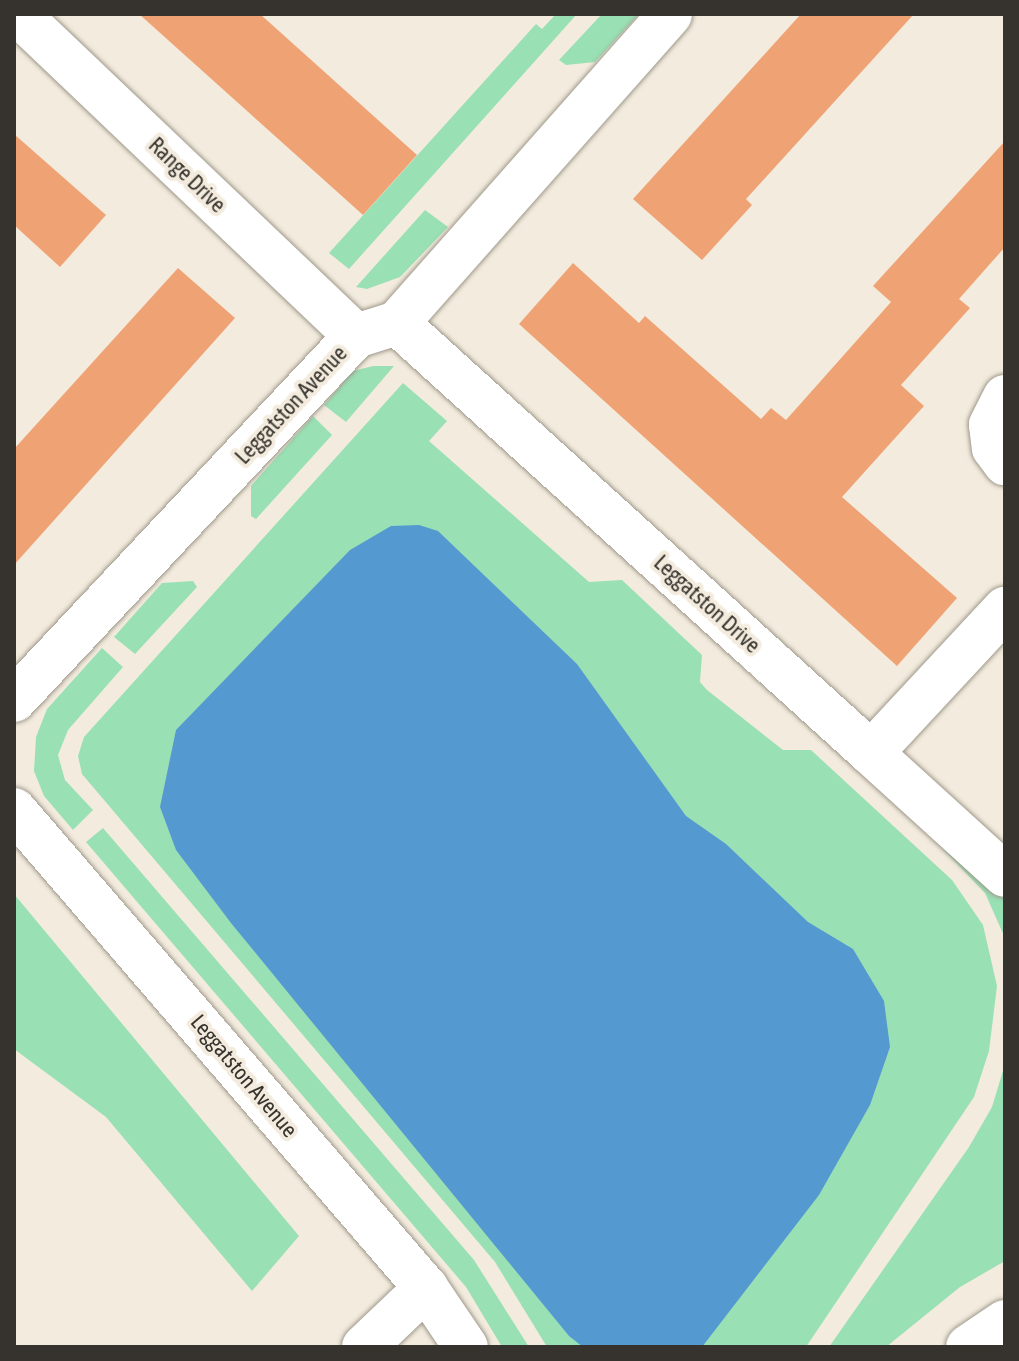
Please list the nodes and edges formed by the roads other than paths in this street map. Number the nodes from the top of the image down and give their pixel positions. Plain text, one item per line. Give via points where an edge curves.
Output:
1 (18, 14) edge
2 (670, 14) edge
3 (397, 323) junction
4 (356, 336) junction
5 (1005, 397) edge
6 (1005, 463) edge
7 (1005, 609) edge
8 (14, 700) edge
9 (871, 753) junction
10 (14, 810) edge
11 (1005, 875) edge
12 (426, 1288) junction
13 (1005, 1322) edge
14 (364, 1347) edge
15 (466, 1347) edge
16 (968, 1347) edge

1 - 4 street, Range Drive
2 - 3 street
3 - 4 street, Leggatston Avenue
3 - 9 street, Leggatston Drive
4 - 8 street, Leggatston Avenue
5 - 6 street via 991,425 994,448
7 - 9 street
9 - 11 street, Leggatston Drive
10 - 12 street, Leggatston Avenue
12 - 14 street
12 - 15 street, Leggatston Avenue
13 - 16 street

